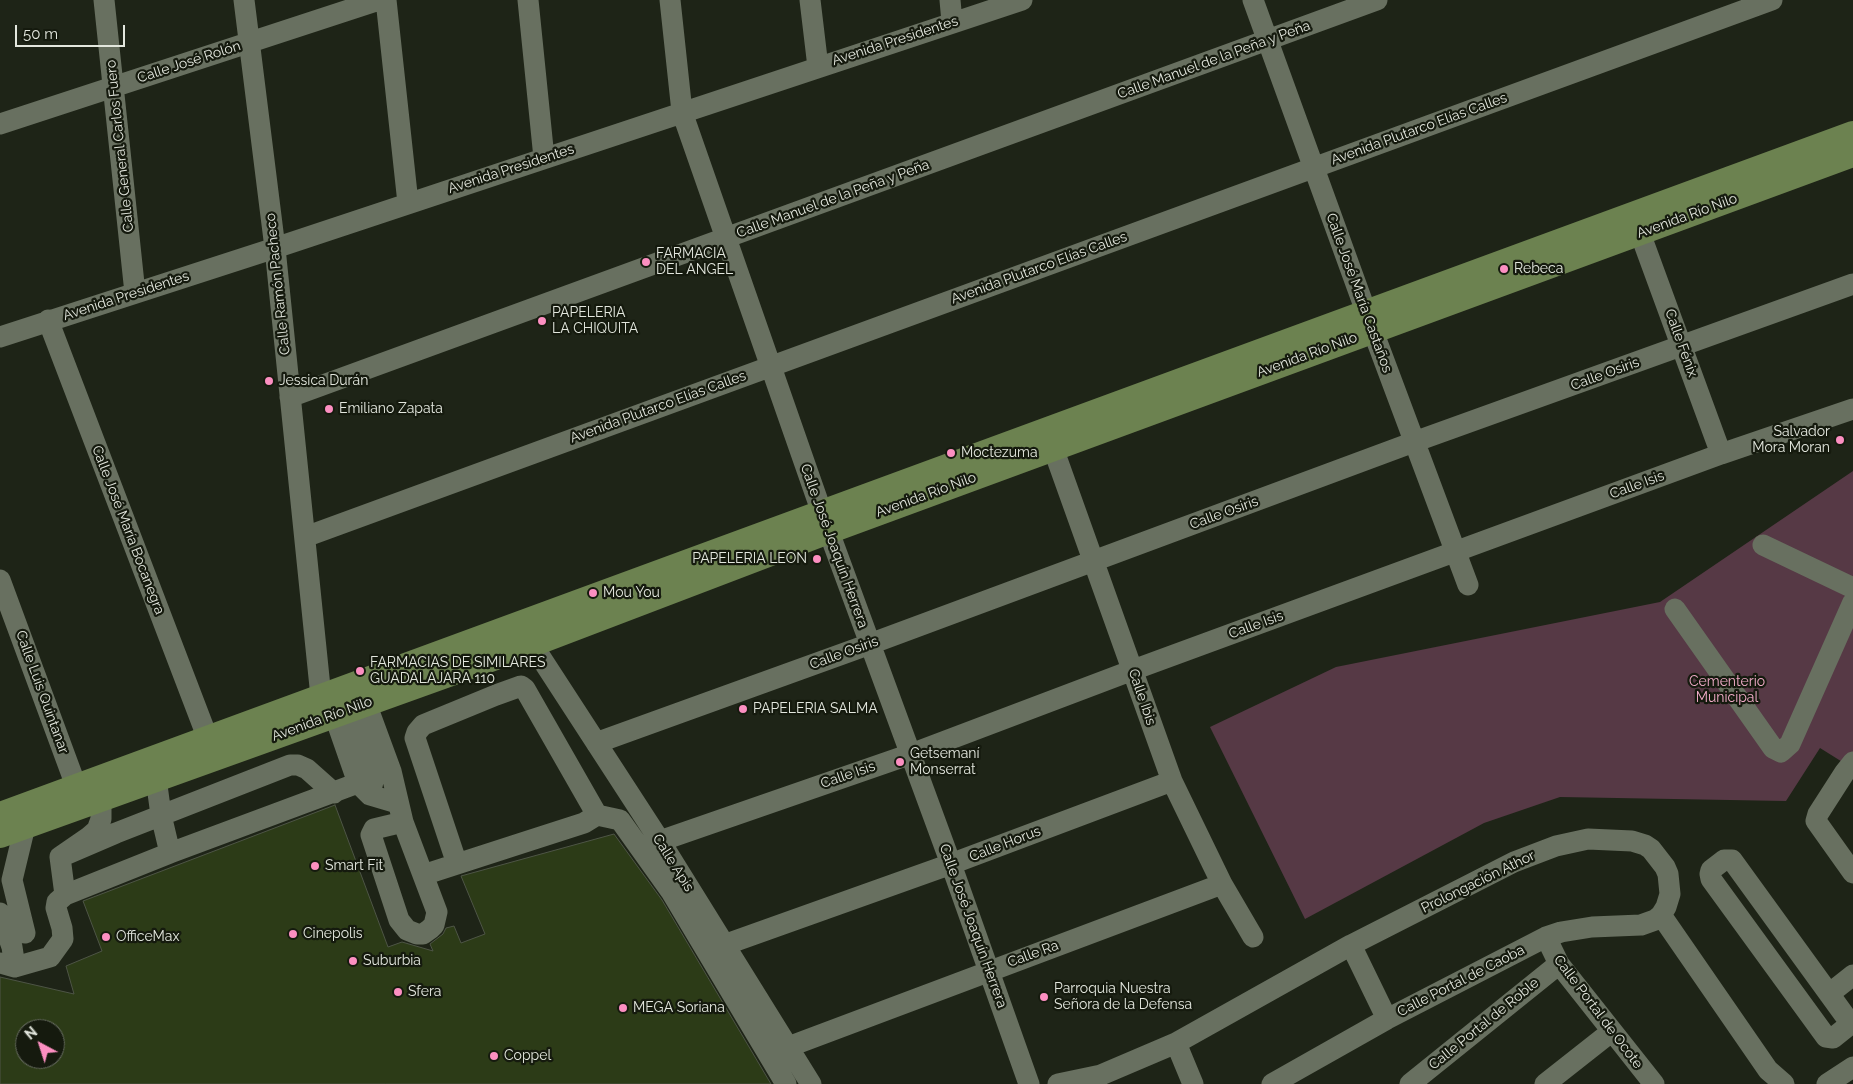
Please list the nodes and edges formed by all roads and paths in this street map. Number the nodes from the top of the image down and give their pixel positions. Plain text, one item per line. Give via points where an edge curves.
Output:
1 (104, 0) edge
2 (244, 0) edge
3 (379, 0) edge
4 (386, 0) edge
5 (528, 0) edge
6 (670, 0) edge
7 (810, 0) edge
8 (950, 0) edge
9 (1022, 0) edge
10 (1253, 0) edge
11 (1377, 0) edge
12 (1772, 0) edge
13 (952, 22) junction
14 (1268, 40) junction
15 (250, 42) junction
16 (818, 67) junction
17 (114, 87) junction
18 (682, 112) junction
19 (0, 124) edge
20 (1853, 134) edge
21 (1853, 154) edge
22 (544, 158) junction
23 (1314, 168) junction
24 (408, 203) junction
25 (1640, 233) junction
26 (726, 238) junction
27 (274, 248) junction
28 (1853, 284) edge
29 (135, 293) junction
30 (48, 320) junction
31 (1370, 322) junction
32 (0, 336) edge
33 (1682, 346) junction
34 (771, 366) junction
35 (290, 398) junction
36 (1853, 409) edge
37 (1414, 442) junction
38 (1053, 448) junction
39 (1722, 454) junction
40 (825, 522) junction
41 (305, 537) junction
42 (1762, 545) dead end
43 (1456, 552) junction
44 (1094, 562) junction
45 (0, 580) edge
46 (1468, 586) dead end
47 (1853, 588) edge
48 (1853, 602) edge
49 (1675, 609) dead end
50 (532, 644) junction
51 (870, 644) junction
52 (1133, 670) junction
53 (347, 707) junction
54 (208, 739) junction
55 (596, 743) junction
56 (910, 754) junction
57 (1853, 762) edge
58 (156, 778) junction
59 (1172, 781) junction
60 (364, 789) junction
61 (334, 793) junction
62 (87, 797) junction
63 (398, 803) junction
64 (0, 815) edge
65 (162, 815) junction
66 (597, 815) junction
67 (25, 826) junction
68 (0, 835) edge
69 (660, 841) junction
70 (170, 853) junction
71 (60, 857) junction
72 (456, 864) junction
73 (951, 864) junction
74 (1853, 873) edge
75 (422, 875) junction
76 (1222, 884) junction
77 (65, 895) junction
78 (0, 914) edge
79 (1661, 915) junction
80 (1779, 926) junction
81 (25, 933) dead end
82 (1253, 937) dead end
83 (1546, 937) junction
84 (1758, 943) junction
85 (724, 945) junction
86 (1351, 946) junction
87 (1559, 964) junction
88 (7, 965) edge
89 (989, 971) junction
90 (1853, 975) edge
91 (1829, 994) junction
92 (1387, 1019) junction
93 (1852, 1023) edge
94 (1612, 1032) junction
95 (1176, 1042) junction
96 (788, 1047) junction
97 (1853, 1066) edge
98 (1102, 1079) edge
99 (1831, 1083) edge
100 (786, 1084) edge
101 (810, 1084) edge
102 (1029, 1084) edge
103 (1058, 1084) edge
104 (1193, 1084) edge
105 (1272, 1084) edge
106 (1410, 1084) edge
107 (1545, 1084) edge
108 (1654, 1084) edge
109 (1784, 1084) edge

1 - 17 street, Calle General Carlos Fuero
2 - 15 street, Calle Ramón Pacheco
3 - 15 street, Calle José Rolón
4 - 24 street
5 - 22 street
6 - 18 street, Calle José Joaquín Herrera
7 - 16 street
8 - 13 street
9 - 13 street, Avenida Presidentes
10 - 14 street, Calle José María Castaños
11 - 14 street, Calle Manuel de la Peña y Peña
12 - 23 street, Avenida Plutarco Elías Calles
13 - 16 street, Avenida Presidentes
14 - 23 street, Calle José María Castaños
14 - 26 street, Calle Manuel de la Peña y Peña
15 - 17 street, Calle José Rolón
15 - 27 street, Calle Ramón Pacheco
16 - 18 street, Avenida Presidentes
17 - 19 street, Calle José Rolón
17 - 29 street, Calle General Carlos Fuero
18 - 22 street, Avenida Presidentes
18 - 26 street, Calle José Joaquín Herrera
20 - 31 main road, Avenida Río Nilo
21 - 25 main road, Avenida Río Nilo
22 - 24 street, Avenida Presidentes
23 - 31 street, Calle José María Castaños
23 - 34 street, Avenida Plutarco Elías Calles
24 - 27 street, Avenida Presidentes
25 - 31 main road, Avenida Río Nilo
25 - 33 street, Calle Fénix
26 - 34 street, Calle José Joaquín Herrera
26 - 35 street, Calle Manuel de la Peña y Peña
27 - 29 street, Avenida Presidentes
27 - 35 street, Calle Ramón Pacheco
28 - 33 street, Calle Osiris
29 - 30 street, Avenida Presidentes
30 - 32 street, Avenida Presidentes
30 - 54 street, Calle José María Bocanegra
31 - 37 street, Calle José María Castaños
31 - 38 main road, Avenida Río Nilo
31 - 40 main road, Avenida Río Nilo
33 - 37 street, Calle Osiris
33 - 39 street, Calle Fénix
34 - 40 street, Calle José Joaquín Herrera
34 - 41 street, Avenida Plutarco Elías Calles
35 - 41 street, Calle Ramón Pacheco
36 - 39 street, Calle Isis
37 - 43 street, Calle José María Castaños
37 - 44 street, Calle Osiris
38 - 40 main road, Avenida Río Nilo
38 - 44 street, Calle Ibis
39 - 43 street, Calle Isis
40 - 50 main road, Avenida Río Nilo
40 - 51 street, Calle José Joaquín Herrera
40 - 53 main road, Avenida Río Nilo
41 - 53 street, Calle Ramón Pacheco
42 - 47 street
43 - 46 street, Calle José María Castaños
43 - 52 street, Calle Isis
44 - 51 street, Calle Osiris
44 - 52 street, Calle Ibis
45 - 62 street, Calle Luis Quintanar
48 - 49 street via 1790,744 1781,752 1773,748
50 - 53 main road, Avenida Río Nilo
50 - 55 street, Calle Apis
51 - 55 street, Calle Osiris
51 - 56 street, Calle José Joaquín Herrera
52 - 56 street, Calle Isis
52 - 59 street, Calle Ibis
53 - 54 main road, Avenida Río Nilo
53 - 58 main road, Avenida Río Nilo
53 - 60 street
53 - 63 street via 373,750
54 - 62 main road, Avenida Río Nilo
55 - 69 street, Calle Apis
56 - 69 street, Calle Isis
56 - 73 street, Calle José Joaquín Herrera
57 - 74 street via 1816,821
58 - 62 main road, Avenida Río Nilo
58 - 65 street
59 - 73 street, Calle Horus
59 - 76 street, Calle Ibis
60 - 61 street
60 - 63 street
61 - 65 street via 307,768 290,765
61 - 70 street
62 - 64 main road, Avenida Río Nilo
62 - 67 main road, Avenida Río Nilo
62 - 71 street via 101,819 97,830
63 - 75 street
63 - 75 street via 371,835 399,920 417,934 430,929 437,912
65 - 70 street
65 - 71 street
66 - 72 street via 584,823
66 - 72 street via 525,689 518,686 423,725 417,732 415,738
66 - 100 street via 620,820 672,893
67 - 68 main road, Avenida Río Nilo
67 - 81 street via 12,880
69 - 85 street, Calle Apis
70 - 77 street
71 - 77 street
72 - 75 street
73 - 85 street, Calle Horus
73 - 89 street, Calle José Joaquín Herrera
76 - 82 street, Calle Ibis
76 - 89 street, Calle Ra
77 - 88 street via 57,902 56,908 63,939 50,957
78 - 88 street via 12,947
79 - 83 street, Calle Portal de Caoba via 1641,925 1592,926
79 - 86 street, Prolongación Athor via 1670,894 1670,883 1657,855 1632,841 1588,839 1556,846 1514,862
79 - 109 street via 1768,1070
80 - 84 street
80 - 84 street via 1732,860 1724,860 1711,870 1710,879
80 - 91 street
83 - 87 street, Calle Portal de Ocote
83 - 92 street, Calle Portal de Caoba
84 - 93 street via 1826,1037 1833,1038
85 - 96 street, Calle Apis
86 - 92 street
86 - 95 street, Prolongación Athor
87 - 94 street, Calle Portal de Ocote
87 - 106 street, Calle Portal de Roble
89 - 96 street, Calle Ra
89 - 102 street, Calle José Joaquín Herrera
90 - 91 street
91 - 93 street
92 - 105 street, Calle Portal de Caoba
94 - 107 street
94 - 108 street, Calle Portal de Ocote
95 - 98 street, Prolongación Athor
95 - 104 street
96 - 101 street, Calle Apis
97 - 99 street
98 - 103 street, Prolongación Athor

